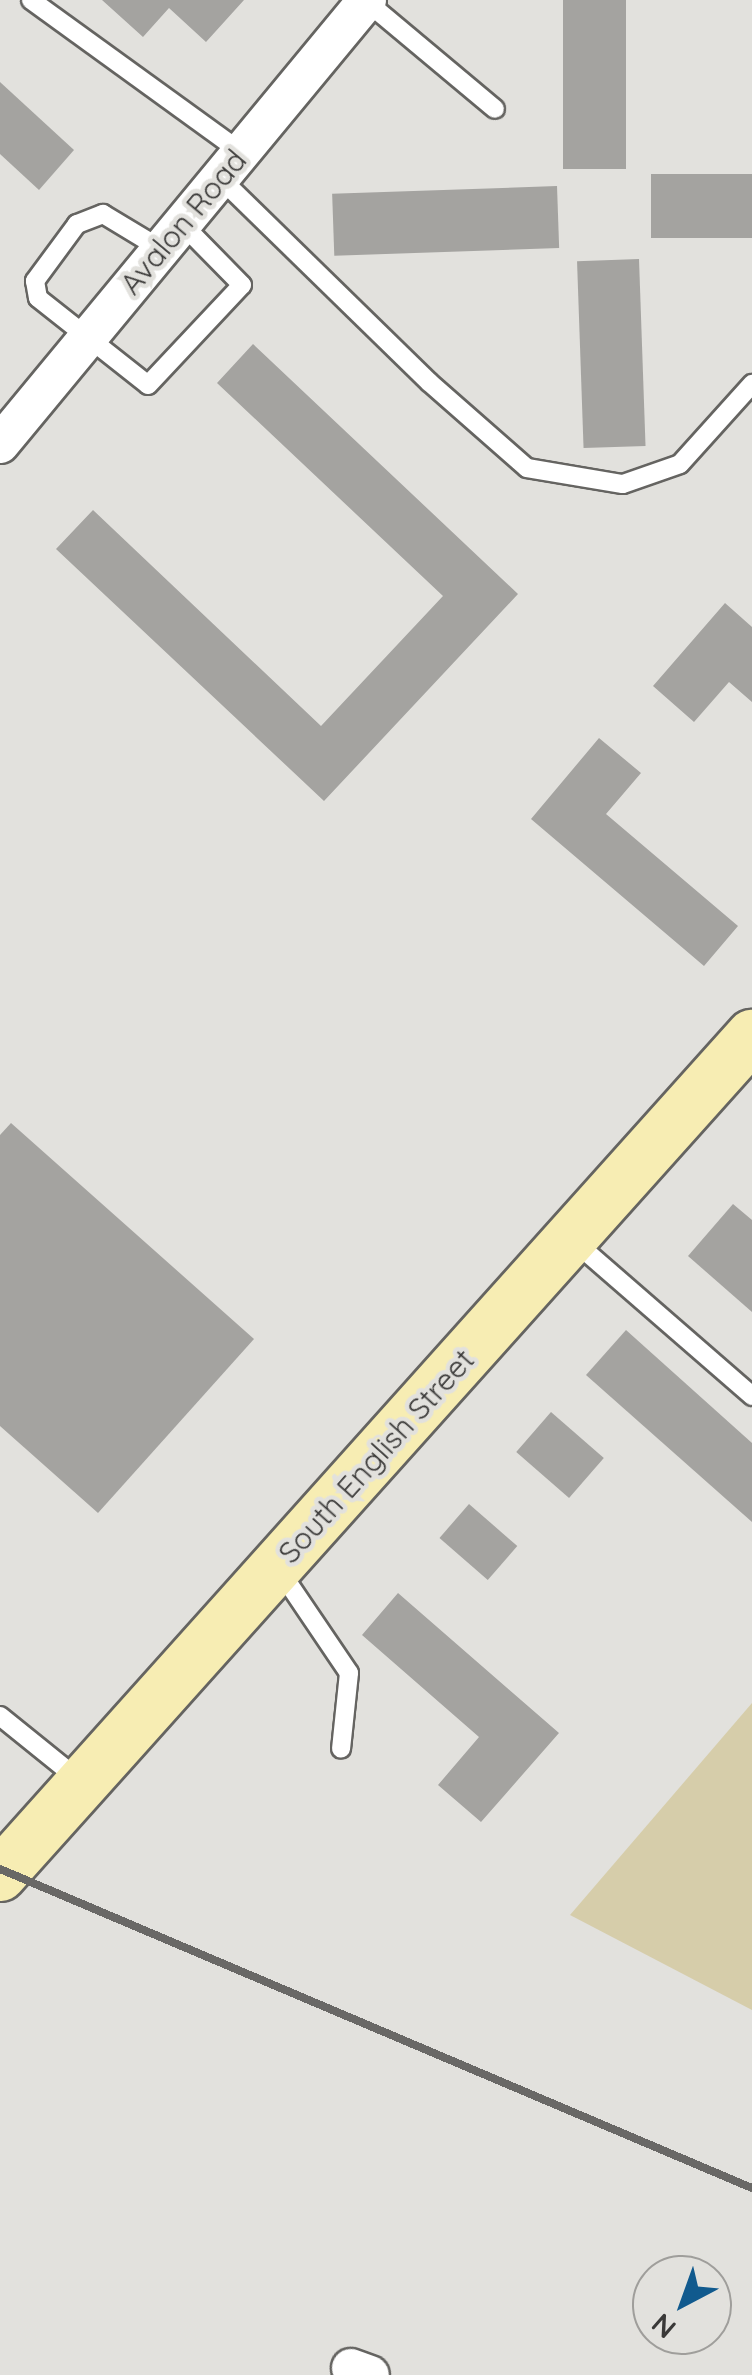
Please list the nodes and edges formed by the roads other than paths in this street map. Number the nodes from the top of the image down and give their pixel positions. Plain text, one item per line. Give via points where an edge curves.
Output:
1 (31, 0) edge
2 (366, 1) edge
3 (495, 109) dead end
4 (230, 165) junction
5 (171, 237) junction
6 (90, 335) junction
7 (752, 384) edge
8 (0, 444) edge
9 (752, 1036) edge
10 (571, 1238) junction
11 (752, 1396) edge
12 (277, 1566) junction
13 (0, 1716) edge
14 (341, 1749) dead end
15 (82, 1783) junction
16 (0, 1875) edge

1 - 4 lane
2 - 3 lane
2 - 4 street, Avalon Road
4 - 5 street, Avalon Road
4 - 7 lane via 429,382 527,468 623,484 680,464
5 - 6 street, Avalon Road
5 - 6 lane via 103,214 77,224 35,281 38,298
5 - 6 lane via 242,284 148,385
6 - 8 street, Avalon Road
9 - 10 street, South English Street
10 - 11 lane
10 - 12 street, South English Street
12 - 14 lane via 349,1673
12 - 15 street, South English Street
13 - 15 lane
15 - 16 street, South English Street

